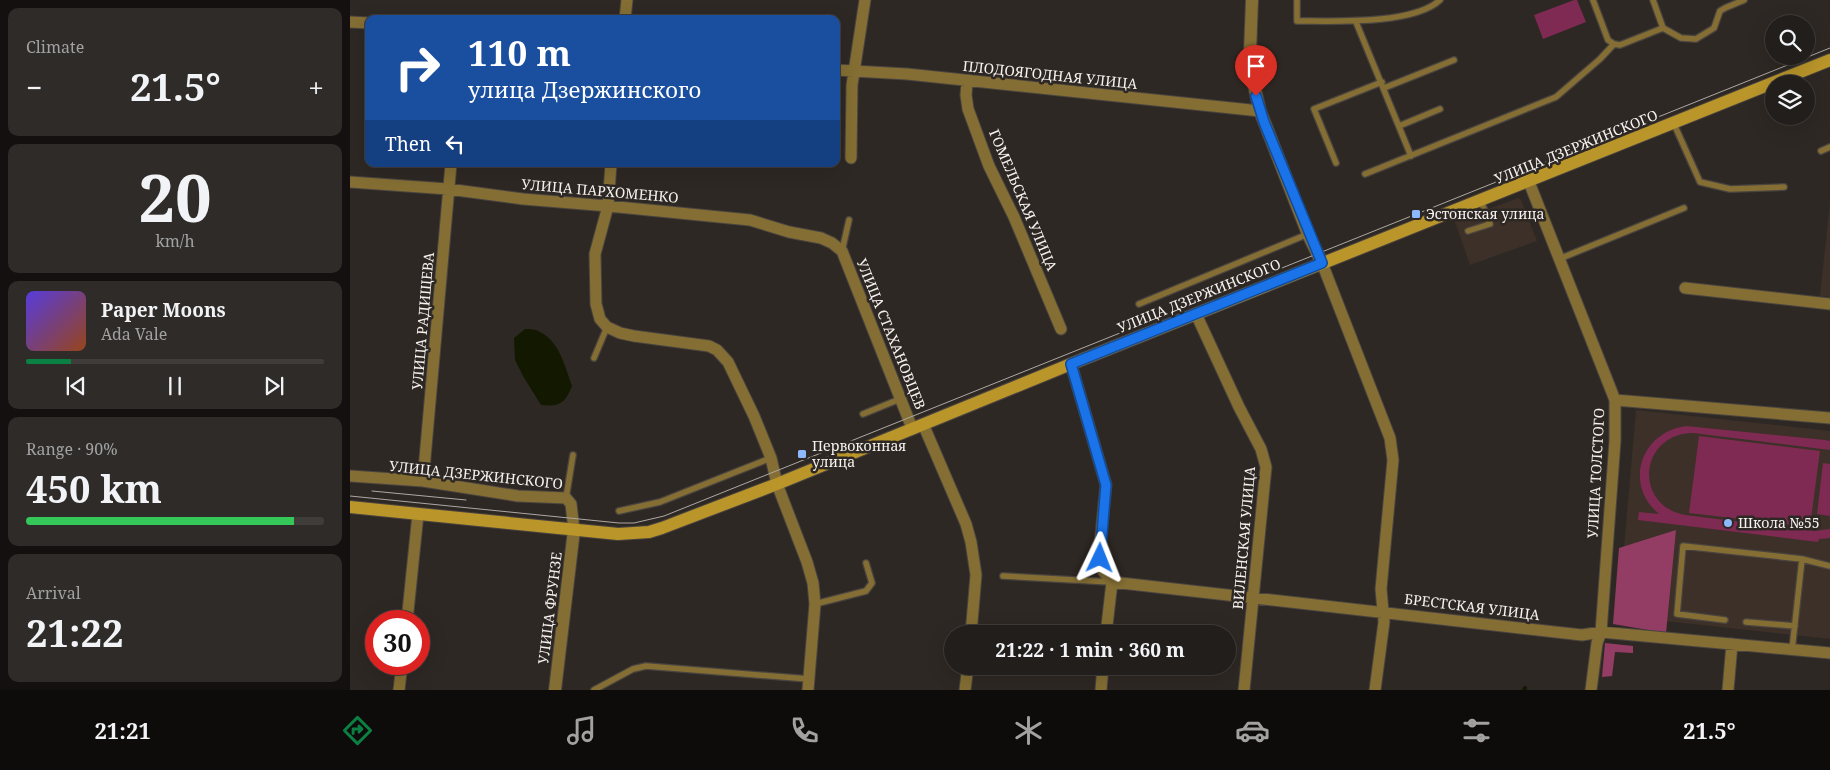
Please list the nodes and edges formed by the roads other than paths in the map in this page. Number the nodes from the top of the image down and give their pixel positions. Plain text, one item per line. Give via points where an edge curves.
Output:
1 (627, 0) edge
2 (865, 0) edge
3 (1252, 0) edge
4 (1297, 0) edge
5 (1440, 0) edge
6 (1593, 0) edge
7 (1653, 0) edge
8 (1744, 0) edge
9 (625, 15) edge
10 (350, 22) edge
11 (1356, 22) junction
12 (365, 23) edge
13 (1663, 28) junction
14 (1614, 44) junction
15 (1454, 60) dead end
16 (1830, 60) edge
17 (840, 70) edge
18 (854, 71) junction
19 (967, 82) junction
20 (1383, 85) junction
21 (1440, 109) dead end
22 (1260, 111) junction
23 (1674, 124) junction
24 (1399, 126) junction
25 (1830, 147) edge
26 (1821, 151) dead end
27 (1411, 156) junction
28 (851, 158) dead end
29 (1336, 163) dead end
30 (451, 167) edge
31 (611, 167) edge
32 (1365, 174) dead end
33 (350, 182) edge
34 (1529, 182) junction
35 (1784, 187) dead end
36 (448, 189) junction
37 (1481, 201) junction
38 (608, 206) junction
39 (1684, 208) dead end
40 (849, 220) dead end
41 (1468, 231) dead end
42 (1308, 234) junction
43 (842, 251) junction
44 (1560, 259) junction
45 (1322, 263) junction
46 (1686, 288) dead end
47 (1139, 304) dead end
48 (1830, 304) edge
49 (1196, 314) junction
50 (607, 327) junction
51 (1060, 329) dead end
52 (594, 358) dead end
53 (1071, 364) junction
54 (901, 399) junction
55 (1615, 400) junction
56 (863, 414) dead end
57 (1830, 418) edge
58 (918, 426) junction
59 (573, 455) dead end
60 (771, 458) junction
61 (350, 476) edge
62 (423, 480) junction
63 (777, 484) junction
64 (566, 498) junction
65 (350, 507) edge
66 (619, 511) dead end
67 (418, 514) junction
68 (574, 530) junction
69 (1802, 559) junction
70 (866, 563) dead end
71 (1830, 566) edge
72 (1003, 576) dead end
73 (1112, 582) junction
74 (1254, 598) junction
75 (816, 604) junction
76 (407, 610) edge
77 (1383, 612) junction
78 (1725, 620) dead end
79 (1746, 622) dead end
80 (972, 625) edge
81 (1107, 625) edge
82 (1795, 626) junction
83 (1601, 632) junction
84 (1732, 644) junction
85 (1792, 650) junction
86 (1830, 653) edge
87 (401, 675) edge
88 (967, 675) edge
89 (1102, 675) edge
90 (809, 684) edge
91 (399, 690) edge
92 (555, 690) edge
93 (594, 690) edge
94 (966, 690) edge
95 (1101, 690) edge
96 (1244, 690) edge
97 (1375, 690) edge
98 (1591, 690) edge
99 (1728, 690) edge

1 - 9 street
2 - 18 street
3 - 22 street via 1250,53
4 - 11 lane via 1297,21
5 - 11 lane via 1420,12
6 - 14 lane via 1608,40
7 - 13 lane
8 - 13 lane via 1720,12 1714,28 1696,39 1681,38
10 - 12 street
11 - 20 lane
13 - 14 lane via 1620,45
14 - 27 lane via 1556,97
15 - 20 lane
16 - 23 main road, УЛИЦА ДЗЕРЖИНСКОГО
17 - 18 street, ПЛОДОЯГОДНАЯ УЛИЦА
18 - 19 street, ПЛОДОЯГОДНАЯ УЛИЦА
18 - 28 street
19 - 22 street, ПЛОДОЯГОДНАЯ УЛИЦА
19 - 51 street, ГОМЕЛЬСКАЯ УЛИЦА via 968,109 989,166 1014,217
20 - 24 lane
20 - 29 lane via 1314,109
21 - 24 lane
22 - 42 street
23 - 34 main road, УЛИЦА ДЗЕРЖИНСКОГО
23 - 35 lane via 1700,182 1730,189
24 - 27 lane
25 - 26 lane
27 - 32 lane
30 - 36 street, УЛИЦА РАДИЩЕВА
31 - 38 street
33 - 36 street, УЛИЦА ПАРХОМЕНКО
34 - 37 main road, УЛИЦА ДЗЕРЖИНСКОГО
34 - 44 street, УЛИЦА ТОЛСТОГО
36 - 38 street, УЛИЦА ПАРХОМЕНКО
36 - 62 street, УЛИЦА РАДИЩЕВА
37 - 41 lane via 1490,224
37 - 45 main road, УЛИЦА ДЗЕРЖИНСКОГО
38 - 43 street, УЛИЦА ПАРХОМЕНКО via 750,220 821,238
38 - 50 street via 595,254 597,311
39 - 44 lane
40 - 43 lane
42 - 45 street
42 - 47 lane
43 - 54 street, УЛИЦА СТАХАНОВЦЕВ
44 - 55 street, УЛИЦА ТОЛСТОГО
45 - 49 main road, УЛИЦА ДЗЕРЖИНСКОГО
45 - 77 street via 1393,449 1381,589
46 - 48 street
49 - 53 main road, УЛИЦА ДЗЕРЖИНСКОГО
49 - 74 street, ВИЛЕНСКАЯ УЛИЦА via 1265,457
50 - 52 lane
50 - 60 street via 634,336 703,345 717,350 728,362
53 - 58 main road, УЛИЦА ДЗЕРЖИНСКОГО
53 - 73 street via 1106,485 1100,558 1103,571
54 - 56 lane
54 - 58 street, УЛИЦА СТАХАНОВЦЕВ
55 - 57 street
55 - 83 street, УЛИЦА ТОЛСТОГО
58 - 63 main road, УЛИЦА ДЗЕРЖИНСКОГО
58 - 80 street, УЛИЦА СТАХАНОВЦЕВ via 966,524 971,542 976,575
59 - 64 lane
60 - 63 street
60 - 66 lane via 660,502
61 - 62 street, УЛИЦА ДЗЕРЖИНСКОГО
62 - 64 street, УЛИЦА ДЗЕРЖИНСКОГО via 518,496
63 - 68 main road, УЛИЦА ДЗЕРЖИНСКОГО via 649,532 618,534
63 - 75 street via 807,562
64 - 68 street, УЛИЦА ДЗЕРЖИНСКОГО via 571,504
65 - 67 main road, УЛИЦА ДЗЕРЖИНСКОГО
67 - 68 main road, УЛИЦА ДЗЕРЖИНСКОГО
67 - 76 street
68 - 92 street, УЛИЦА ФРУНЗЕ
69 - 71 lane
69 - 78 lane via 1683,546 1677,614
69 - 82 lane
70 - 75 lane via 872,583 866,591
72 - 73 lane
73 - 74 street, БРЕСТСКАЯ УЛИЦА
73 - 81 street
74 - 77 street, БРЕСТСКАЯ УЛИЦА
74 - 96 street, ВИЛЕНСКАЯ УЛИЦА
75 - 90 street
77 - 83 street, БРЕСТСКАЯ УЛИЦА via 1582,635
77 - 97 street
79 - 82 lane
82 - 85 lane
83 - 84 street, БРЕСТСКАЯ УЛИЦА
83 - 98 street, УЛИЦА ТОЛСТОГО
84 - 85 street, БРЕСТСКАЯ УЛИЦА
84 - 99 street
85 - 86 street, БРЕСТСКАЯ УЛИЦА
87 - 91 street
88 - 94 street
89 - 95 street
90 - 93 lane via 646,666 633,669

